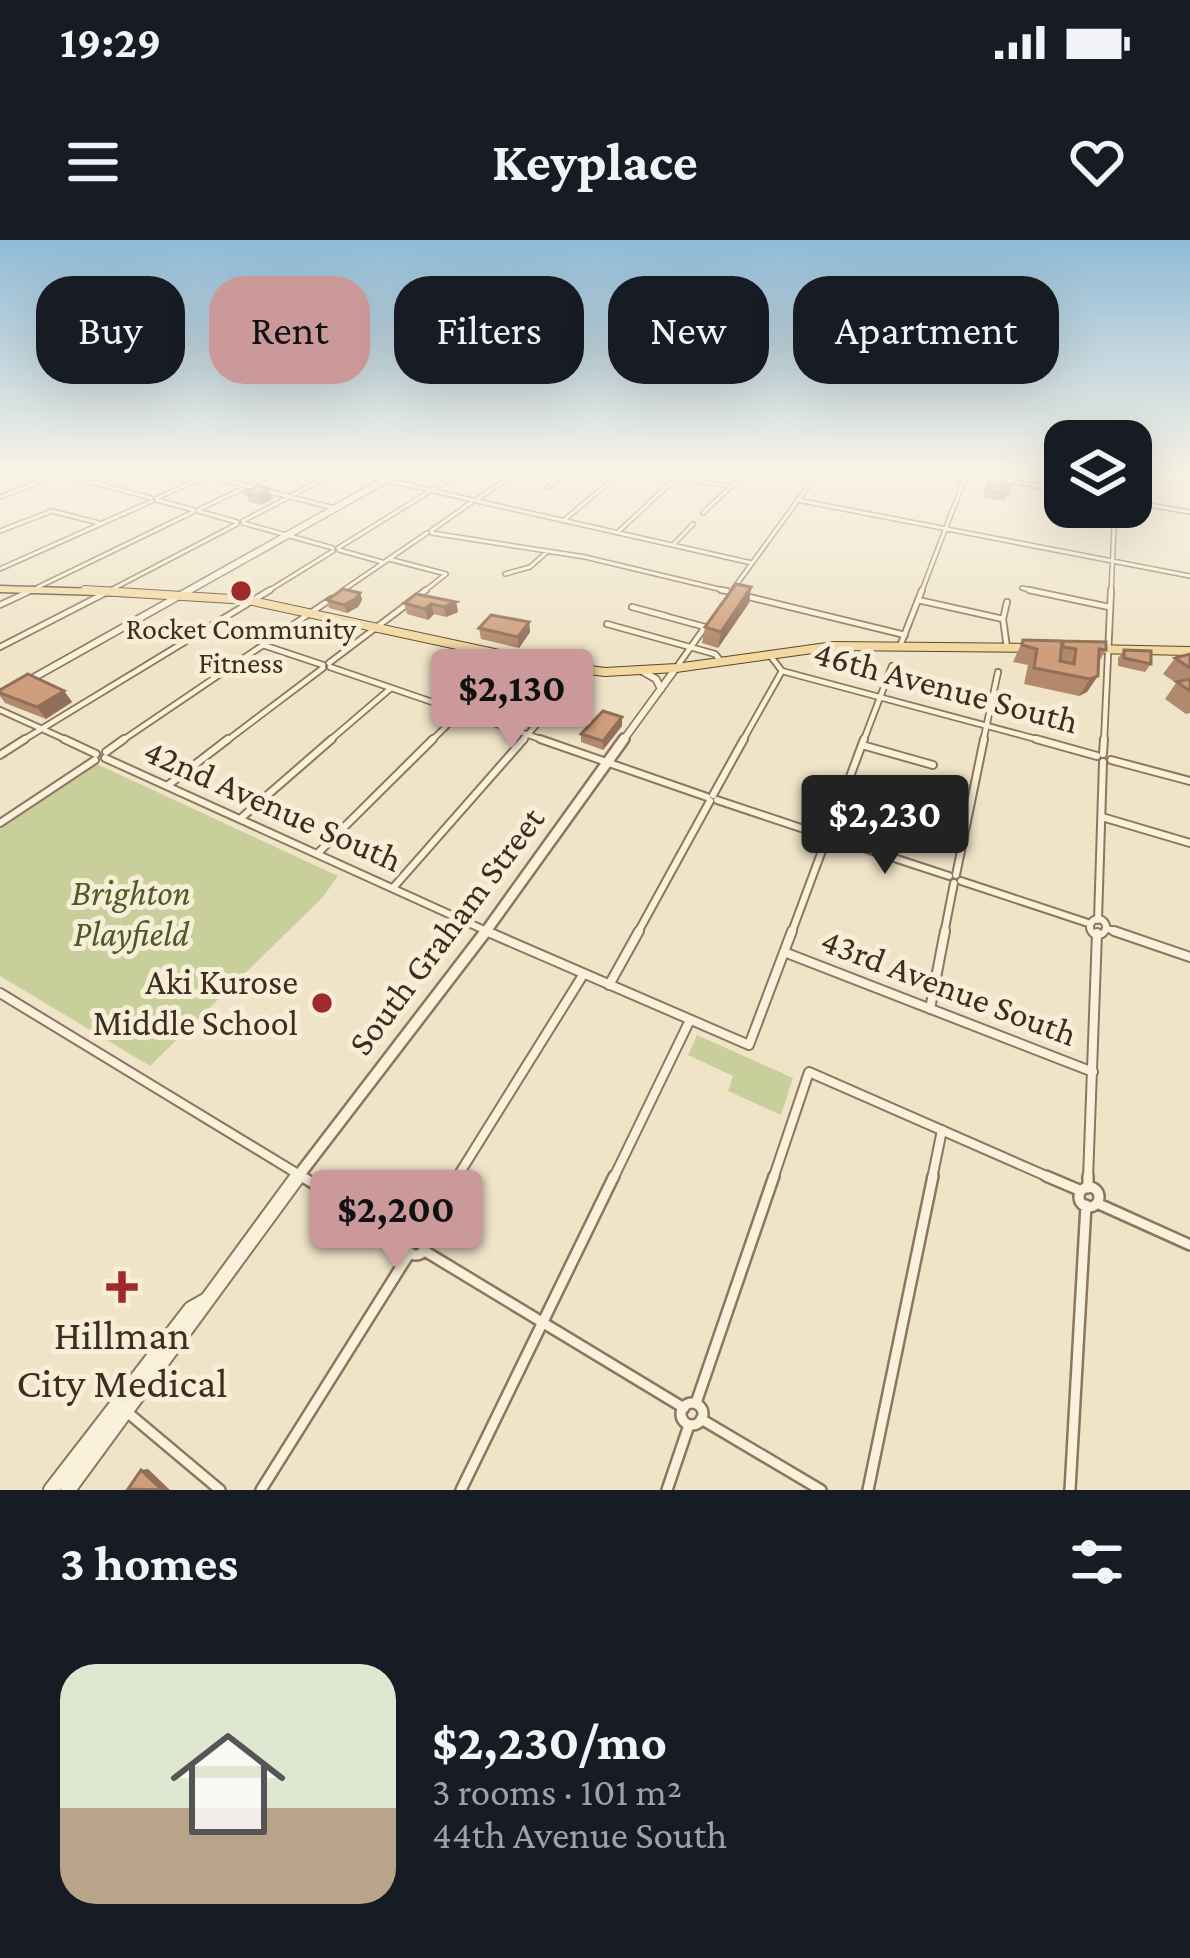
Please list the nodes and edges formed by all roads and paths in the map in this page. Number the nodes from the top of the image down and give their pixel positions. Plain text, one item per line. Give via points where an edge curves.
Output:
1 (82, 532) edge
2 (152, 532) edge
3 (222, 532) edge
4 (274, 532) edge
5 (293, 532) edge
6 (363, 532) edge
7 (430, 532) edge
8 (432, 532) edge
9 (618, 532) edge
10 (686, 532) edge
11 (774, 532) edge
12 (944, 532) edge
13 (962, 532) edge
14 (1113, 532) edge
15 (287, 536) junction
16 (673, 545) junction
17 (336, 549) junction
18 (548, 551) junction
19 (387, 560) junction
20 (1111, 562) junction
21 (752, 563) junction
22 (0, 569) edge
23 (505, 574) dead end
24 (1190, 577) edge
25 (38, 587) junction
26 (1022, 588) dead end
27 (0, 589) edge
28 (108, 591) junction
29 (731, 592) junction
30 (181, 595) junction
31 (252, 600) junction
32 (918, 600) junction
33 (1007, 602) dead end
34 (0, 605) edge
35 (1109, 607) junction
36 (311, 612) junction
37 (666, 616) dead end
38 (1003, 619) junction
39 (607, 624) dead end
40 (377, 627) junction
41 (905, 635) junction
42 (263, 644) junction
43 (901, 646) junction
44 (0, 647) edge
45 (691, 647) junction
46 (1007, 648) junction
47 (1044, 648) edge
48 (1081, 649) edge
49 (1108, 649) junction
50 (1190, 651) edge
51 (769, 654) junction
52 (719, 658) junction
53 (326, 666) junction
54 (892, 666) dead end
55 (676, 668) junction
56 (642, 671) junction
57 (782, 671) junction
58 (998, 672) dead end
59 (14, 688) edge
60 (391, 688) junction
61 (661, 689) junction
62 (880, 697) junction
63 (0, 710) edge
64 (462, 712) junction
65 (986, 726) junction
66 (42, 730) junction
67 (528, 734) junction
68 (862, 745) junction
69 (0, 755) edge
70 (101, 756) junction
71 (1104, 758) junction
72 (610, 763) junction
73 (933, 765) dead end
74 (1190, 781) edge
75 (167, 787) junction
76 (712, 798) junction
77 (1102, 817) junction
78 (240, 820) junction
79 (0, 824) edge
80 (828, 837) junction
81 (1190, 843) edge
82 (316, 854) junction
83 (955, 879) junction
84 (393, 888) junction
85 (1093, 921) junction
86 (1108, 929) junction
87 (486, 932) junction
88 (1097, 933) junction
89 (784, 952) junction
90 (1190, 957) edge
91 (583, 974) junction
92 (609, 985) junction
93 (0, 993) edge
94 (930, 1010) junction
95 (690, 1020) junction
96 (1093, 1072) junction
97 (942, 1130) junction
98 (299, 1175) junction
99 (1084, 1189) junction
100 (1092, 1204) junction
101 (413, 1244) junction
102 (1190, 1245) edge
103 (205, 1301) junction
104 (543, 1322) junction
105 (690, 1406) junction
106 (127, 1412) junction
107 (695, 1422) junction
108 (1073, 1488) edge
109 (50, 1490) edge
110 (68, 1490) edge
111 (220, 1490) edge
112 (261, 1490) edge
113 (461, 1490) edge
114 (667, 1490) edge
115 (821, 1490) edge
116 (868, 1490) edge

1 - 22 street
2 - 25 street
3 - 28 street
4 - 15 street
5 - 15 street
6 - 17 street
7 - 19 street
8 - 18 street
9 - 16 street
10 - 16 street
11 - 21 street
12 - 32 street
13 - 20 street
14 - 20 street
15 - 17 street
15 - 30 street
16 - 21 street
17 - 19 street
17 - 31 street
18 - 23 street
18 - 29 street
19 - 36 street
19 - 40 street via 445,572
20 - 24 street
20 - 35 street
21 - 29 street
25 - 27 main road
25 - 28 main road
25 - 34 street
26 - 35 street
28 - 30 main road
28 - 44 street
29 - 41 street
30 - 31 main road
30 - 59 street
31 - 36 main road
31 - 66 street
32 - 38 street
32 - 41 street
33 - 38 street
35 - 49 street
36 - 40 main road
36 - 42 street
37 - 45 street, South Graham Street via 705,627
38 - 46 street
39 - 45 street
40 - 53 street
40 - 56 main road via 565,668
41 - 43 street
42 - 53 street
42 - 70 street
43 - 46 main road
43 - 51 main road
45 - 52 street
45 - 55 street, South Graham Street
46 - 47 main road
48 - 49 main road
49 - 50 main road
49 - 71 street
51 - 52 main road
51 - 57 street
52 - 55 main road
53 - 60 street
53 - 75 street
54 - 62 street
55 - 56 main road
55 - 61 street, South Graham Street
56 - 61 street
57 - 62 street, 46th Avenue South
57 - 76 street
58 - 65 street
60 - 64 street
60 - 78 street
61 - 72 street, South Graham Street
62 - 65 street, 46th Avenue South
62 - 68 street
63 - 66 street, 42nd Avenue South
64 - 67 street
64 - 67 street via 492,682 560,698
64 - 82 street
65 - 71 street, 46th Avenue South
65 - 83 street
66 - 69 street
66 - 70 street, 42nd Avenue South
67 - 72 street
67 - 84 street
68 - 73 street
68 - 80 street
70 - 75 street, 42nd Avenue South
70 - 79 street
71 - 74 street, 46th Avenue South
71 - 77 street
72 - 76 street
72 - 87 street, South Graham Street
75 - 78 street, 42nd Avenue South
76 - 80 street
76 - 92 street
77 - 81 street
77 - 85 street
78 - 82 street, 42nd Avenue South
80 - 83 street
80 - 89 street
82 - 84 street, 42nd Avenue South
83 - 85 street
83 - 94 street
84 - 87 street, 42nd Avenue South
85 - 86 street
85 - 88 street
86 - 88 street
86 - 90 street
87 - 91 street, 42nd Avenue South
87 - 98 street, South Graham Street
88 - 96 street
89 - 94 street, 43rd Avenue South
89 - 95 street, 42nd Avenue South via 749,1045
91 - 92 street, 42nd Avenue South
91 - 101 street
92 - 95 street, 42nd Avenue South
93 - 98 street
94 - 96 street, 43rd Avenue South
95 - 104 street
96 - 99 street
97 - 99 street
97 - 105 street via 809,1072
97 - 116 street
98 - 101 street
98 - 103 street, South Graham Street
99 - 100 street
100 - 102 street
100 - 108 street
101 - 104 street
101 - 112 street
103 - 106 street, South Graham Street
103 - 109 street, South Graham Street
104 - 105 street
104 - 113 street
105 - 107 street
105 - 107 street
106 - 110 street, South Graham Street
106 - 111 street
107 - 114 street
107 - 115 street

